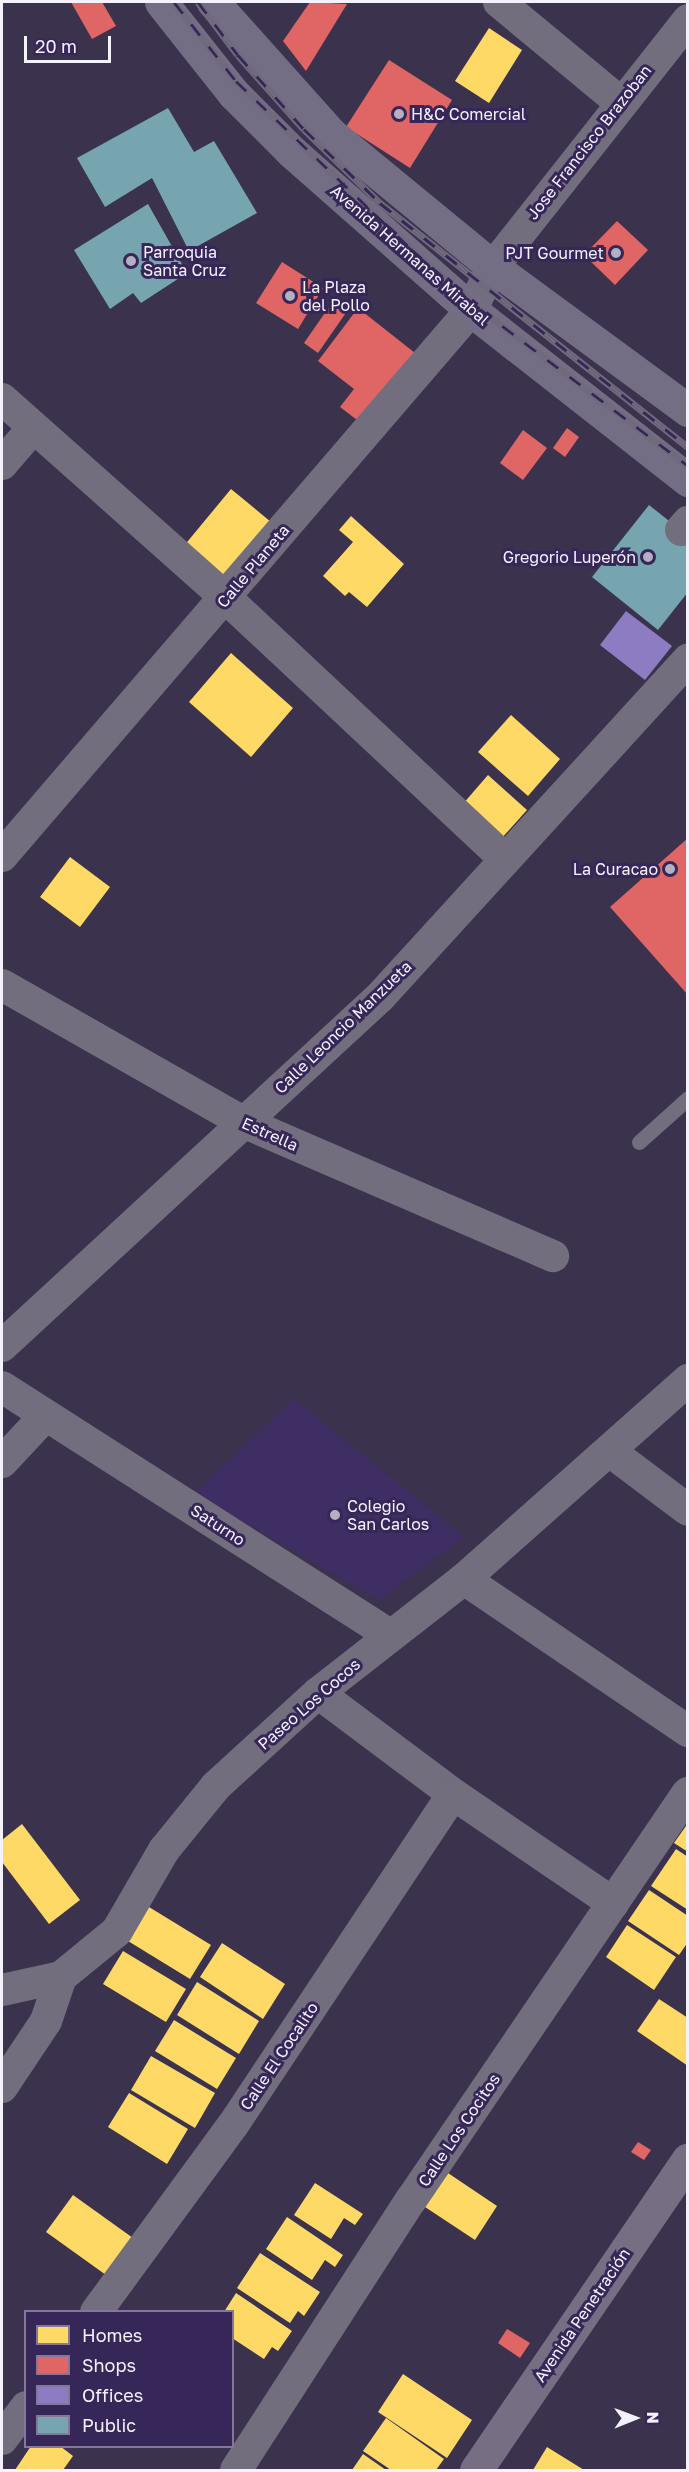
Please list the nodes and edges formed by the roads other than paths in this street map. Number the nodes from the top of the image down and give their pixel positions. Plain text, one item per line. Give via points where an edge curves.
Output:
1 (161, 2) edge
2 (213, 2) edge
3 (499, 2) edge
4 (687, 20) edge
5 (620, 102) junction
6 (493, 267) junction
7 (471, 310) junction
8 (2, 399) edge
9 (687, 410) edge
10 (33, 428) junction
11 (2, 465) edge
12 (687, 480) edge
13 (226, 598) junction
14 (687, 660) edge
15 (2, 856) edge
16 (505, 859) junction
17 (2, 985) edge
18 (687, 1098) edge
19 (243, 1122) junction
20 (639, 1142) dead end
21 (553, 1256) dead end
22 (2, 1346) edge
23 (687, 1380) edge
24 (2, 1387) edge
25 (46, 1415) junction
26 (611, 1452) junction
27 (2, 1462) edge
28 (687, 1510) edge
29 (464, 1579) junction
30 (390, 1635) junction
31 (318, 1693) junction
32 (687, 1731) edge
33 (687, 1792) edge
34 (453, 1794) junction
35 (613, 1903) junction
36 (61, 1977) junction
37 (2, 1990) edge
38 (2, 2087) edge
39 (687, 2159) edge
40 (97, 2310) edge
41 (24, 2410) edge
42 (2, 2439) edge
43 (236, 2470) edge
44 (476, 2470) edge

1 - 7 main road, Avenida Hermanas Mirabal via 234,94 292,152
2 - 6 main road via 331,134
3 - 5 street
4 - 5 street, Jose Francisco Brazoban
5 - 6 street, Jose Francisco Brazoban
6 - 7 street, Calle Planeta
6 - 9 main road
7 - 12 main road, Avenida Hermanas Mirabal
7 - 13 street, Calle Planeta
8 - 10 street
10 - 11 street
10 - 13 street
13 - 15 street, Calle Planeta
13 - 16 street
14 - 16 street, Calle Leoncio Manzueta
16 - 19 street, Calle Leoncio Manzueta via 380,997
17 - 19 street, Estrella
18 - 20 lane
19 - 21 street, Estrella
19 - 22 street, Calle Leoncio Manzueta
23 - 26 street, Paseo Los Cocos
24 - 25 street
25 - 27 street
25 - 30 street, Saturno
26 - 28 street
26 - 29 street, Paseo Los Cocos
29 - 30 street, Paseo Los Cocos
29 - 32 street
30 - 31 street, Paseo Los Cocos
31 - 34 street
31 - 36 street, Paseo Los Cocos via 216,1786 164,1850 117,1931
33 - 35 street, Calle Los Cocitos
34 - 35 street
34 - 40 street, Calle El Cocalito via 232,2125
35 - 43 street, Calle Los Cocitos via 411,2200
36 - 37 street
36 - 38 street via 46,2021
39 - 44 street, Avenida Penetración
41 - 42 street

